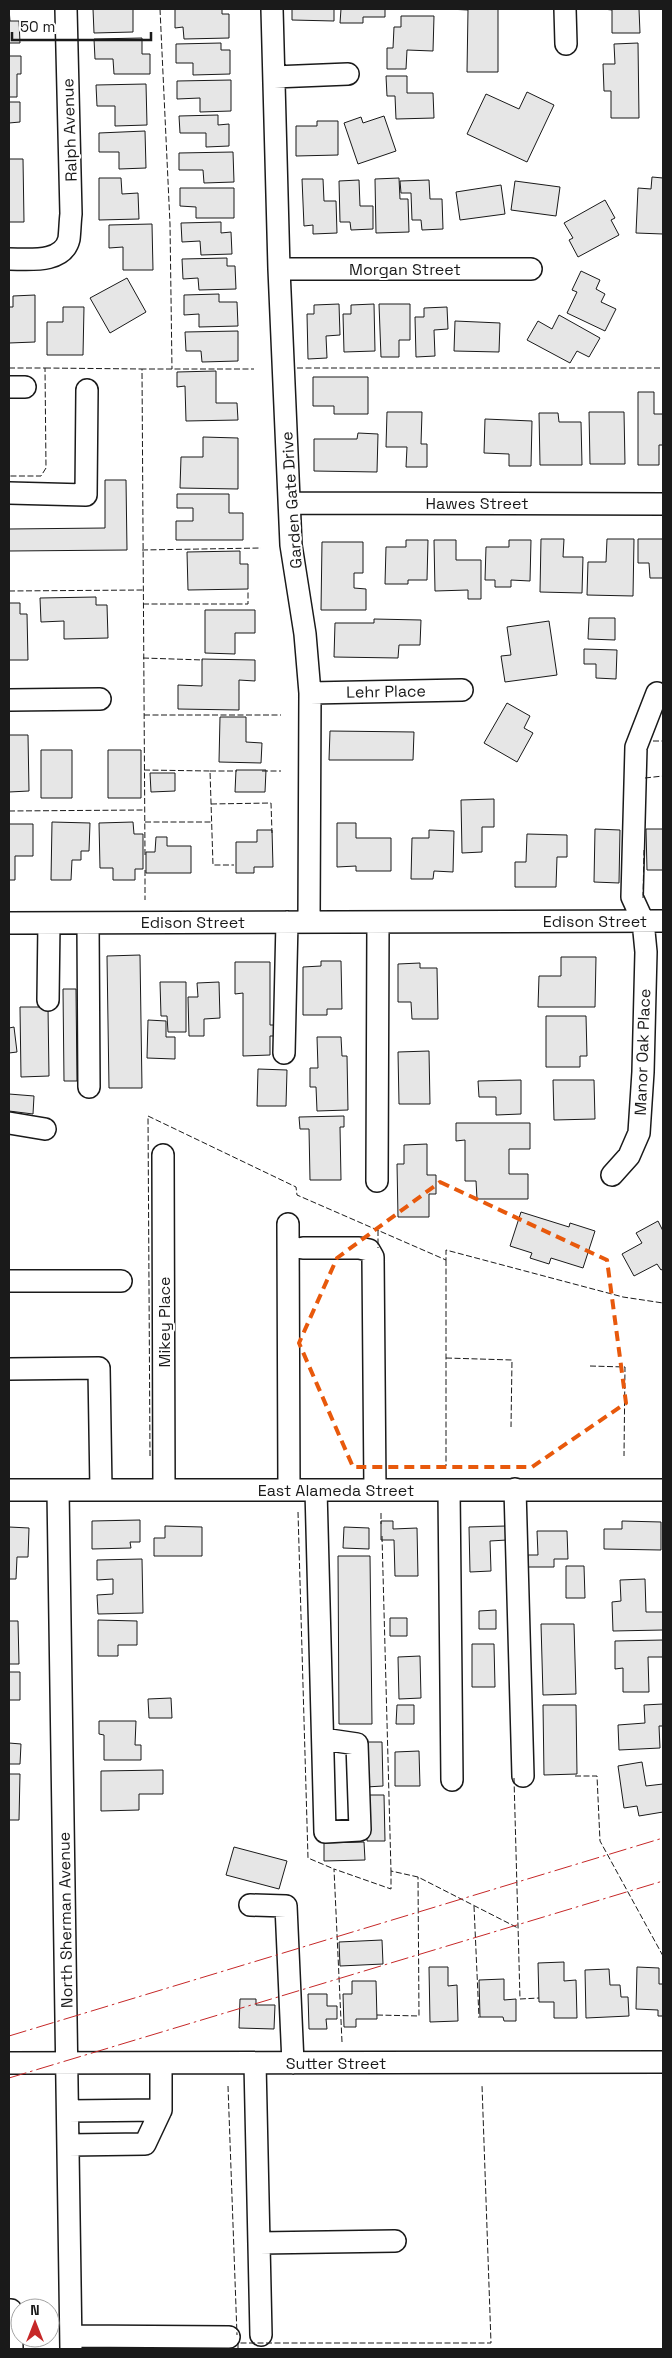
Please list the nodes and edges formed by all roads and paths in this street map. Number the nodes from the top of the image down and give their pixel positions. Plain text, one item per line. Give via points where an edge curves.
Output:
1 (66, 9) edge
2 (272, 9) edge
3 (565, 9) edge
4 (566, 44) dead end
5 (348, 74) dead end
6 (274, 77) junction
7 (9, 260) edge
8 (279, 269) junction
9 (531, 269) dead end
10 (87, 390) dead end
11 (9, 493) edge
12 (290, 503) junction
13 (663, 504) edge
14 (462, 690) dead end
15 (310, 692) junction
16 (657, 693) dead end
17 (100, 699) dead end
18 (9, 700) edge
19 (653, 921) edge
20 (287, 922) junction
21 (309, 922) junction
22 (378, 922) junction
23 (9, 923) edge
24 (49, 923) junction
25 (88, 923) junction
26 (48, 1000) dead end
27 (284, 1053) dead end
28 (90, 1087) dead end
29 (9, 1123) edge
30 (45, 1129) dead end
31 (163, 1155) dead end
32 (612, 1175) dead end
33 (377, 1180) dead end
34 (288, 1224) dead end
35 (304, 1248) dead end
36 (9, 1281) edge
37 (121, 1281) dead end
38 (9, 1370) edge
39 (516, 1489) junction
40 (9, 1490) edge
41 (58, 1490) junction
42 (102, 1490) junction
43 (164, 1490) junction
44 (288, 1490) junction
45 (316, 1490) junction
46 (375, 1490) junction
47 (449, 1490) junction
48 (663, 1490) edge
49 (322, 1739) dead end
50 (523, 1776) dead end
51 (452, 1780) dead end
52 (250, 1905) dead end
53 (663, 2062) edge
54 (68, 2063) junction
55 (161, 2063) junction
56 (255, 2063) junction
57 (294, 2063) junction
58 (9, 2064) edge
59 (161, 2110) junction
60 (68, 2111) junction
61 (68, 2145) junction
62 (395, 2240) dead end
63 (259, 2243) junction
64 (9, 2310) edge
65 (262, 2335) dead end
66 (229, 2337) dead end
67 (71, 2343) edge
68 (12, 2349) edge

1 - 7 street, Ralph Avenue via 71,214 68,241 55,256
2 - 6 street, Garden Gate Drive
3 - 4 street
5 - 6 street
6 - 8 street, Garden Gate Drive
8 - 9 street, Morgan Street
8 - 12 street, Garden Gate Drive
10 - 11 street via 86,495
12 - 13 street, Hawes Street
12 - 15 street, Garden Gate Drive via 291,545
14 - 15 street, Lehr Place
15 - 21 street, Garden Gate Drive
16 - 19 street via 636,747 632,897
17 - 18 street
19 - 22 street, Edison Street
19 - 32 street, Manor Oak Place via 646,952 639,1133 629,1156
20 - 21 street, Edison Street
20 - 25 street, Edison Street
20 - 27 street
21 - 22 street, Edison Street
22 - 33 street
23 - 24 street, Edison Street
24 - 25 street, Edison Street
24 - 26 street
25 - 28 street
29 - 30 street
31 - 43 street, Mikey Place
34 - 44 street
35 - 46 street via 359,1248 369,1250 373,1257
36 - 37 street
38 - 42 street via 99,1368
39 - 47 street, East Alameda Street
39 - 48 street, East Alameda Street
39 - 50 street
40 - 41 street, East Alameda Street
41 - 42 street, East Alameda Street
41 - 54 street, North Sherman Avenue
42 - 43 street, East Alameda Street
43 - 44 street, East Alameda Street
44 - 45 street, East Alameda Street
45 - 46 street, East Alameda Street
45 - 49 street
46 - 47 street, East Alameda Street
47 - 51 street
52 - 57 street via 286,1906
53 - 57 street, Sutter Street
54 - 55 street, Sutter Street
54 - 58 street, Sutter Street
54 - 60 street, North Sherman Avenue
55 - 56 street, Sutter Street
55 - 59 street
56 - 57 street, Sutter Street
56 - 63 street
59 - 60 street
59 - 61 street via 145,2144
60 - 61 street, North Sherman Avenue
61 - 67 street, North Sherman Avenue
62 - 63 street
63 - 65 street
64 - 68 street
66 - 67 street

